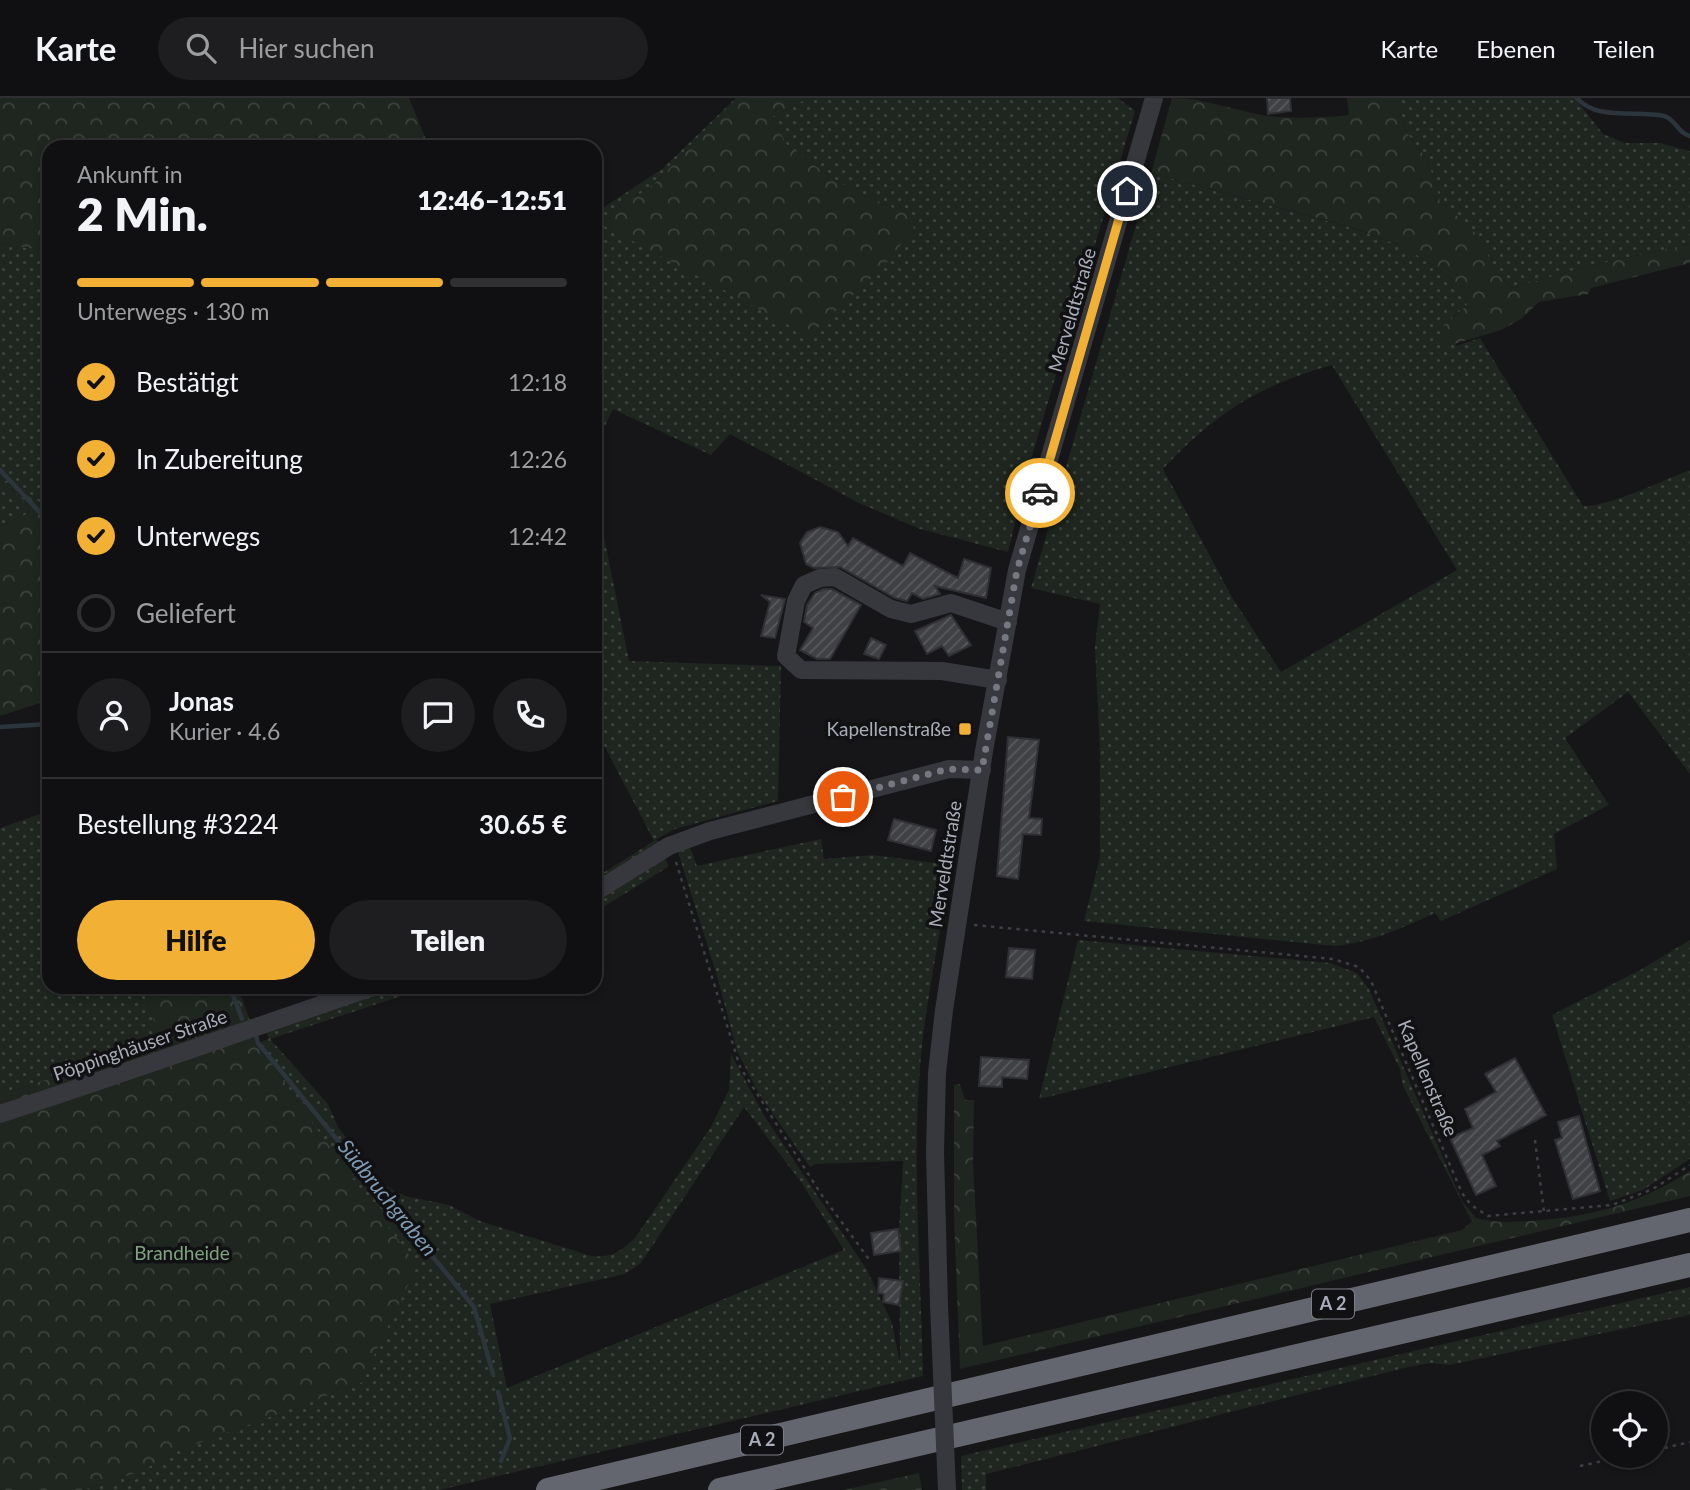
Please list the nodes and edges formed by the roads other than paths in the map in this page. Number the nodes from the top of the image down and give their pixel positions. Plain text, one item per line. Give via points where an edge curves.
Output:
1 (1154, 98) edge
2 (1008, 622) junction
3 (998, 680) junction
4 (982, 770) junction
5 (602, 888) edge
6 (352, 994) edge
7 (0, 1114) edge
8 (1690, 1220) edge
9 (1690, 1265) edge
10 (548, 1490) edge
11 (720, 1490) edge
12 (947, 1490) edge

1 - 2 street, Merveldtstraße via 1017,570
2 - 3 street, Merveldtstraße
2 - 3 street via 951,603 911,614 891,609 835,577 820,578 804,585 796,601 786,656 801,670 942,671
3 - 4 street, Merveldtstraße
4 - 5 street via 948,769 710,831 669,846
4 - 12 street, Merveldtstraße, bridge via 937,1073 935,1152
6 - 7 street, Pöppinghäuser Straße
8 - 10 highway, A 2
9 - 11 highway, A 2

